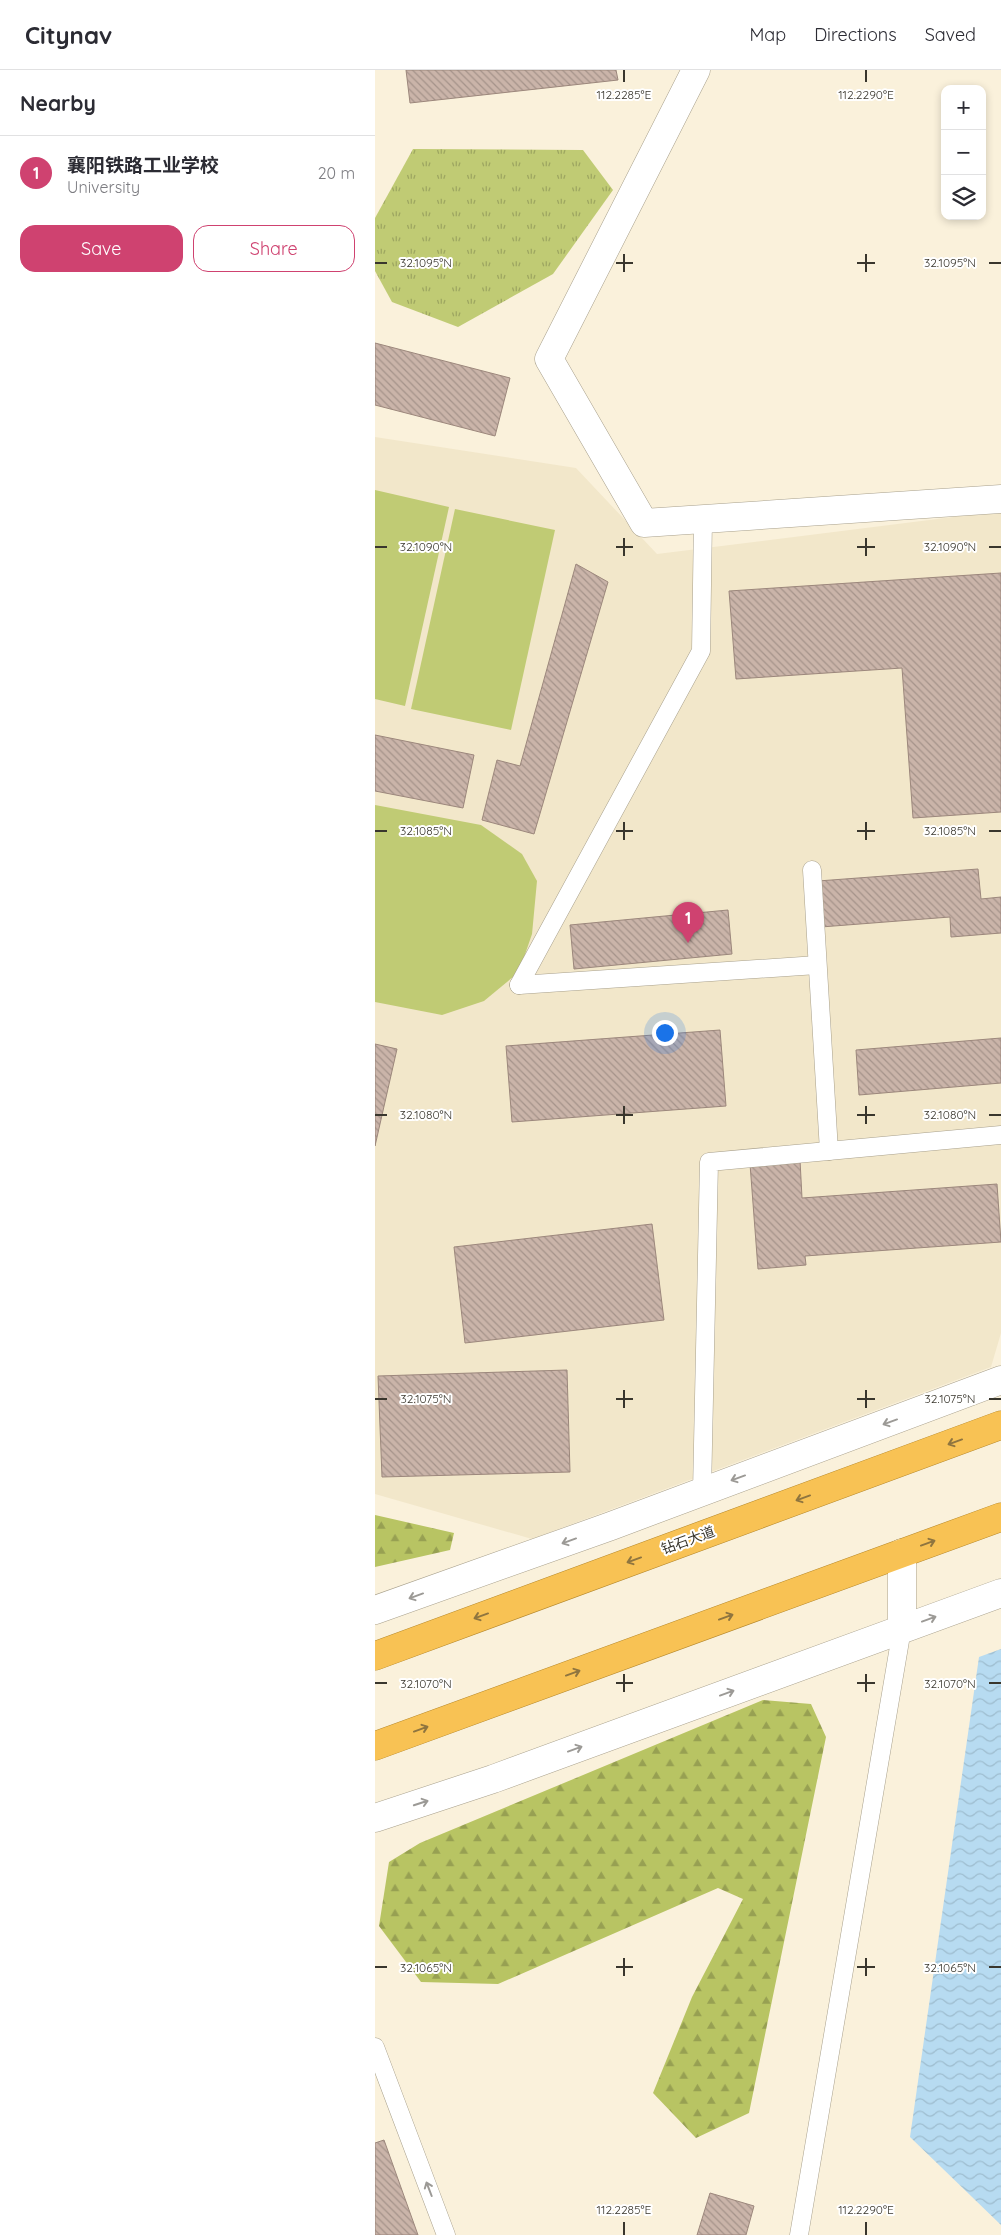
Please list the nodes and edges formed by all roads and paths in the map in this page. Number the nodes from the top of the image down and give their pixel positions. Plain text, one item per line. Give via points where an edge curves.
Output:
1 (696, 70) edge
2 (1001, 499) edge
3 (703, 519) junction
4 (812, 870) dead end
5 (817, 965) junction
6 (1001, 1135) edge
7 (829, 1151) junction
8 (1001, 1380) edge
9 (1001, 1425) edge
10 (702, 1492) junction
11 (1001, 1517) edge
12 (901, 1553) junction
13 (1001, 1592) edge
14 (375, 1610) edge
15 (901, 1629) junction
16 (375, 1656) edge
17 (375, 1746) edge
18 (375, 1818) edge
19 (375, 2047) edge
20 (446, 2235) edge
21 (799, 2235) edge

1 - 3 street via 549,359 644,523
2 - 3 street
3 - 5 lane via 701,651 519,985
4 - 5 lane
5 - 7 lane
6 - 7 lane
7 - 10 lane via 709,1162
8 -> 10 street
9 -> 16 highway, 钻石大道
10 -> 14 street
12 -> 11 highway
12 - 15 street
17 -> 12 highway
15 -> 13 street
18 -> 15 street via 493,1779
15 - 21 lane
20 -> 19 lane

